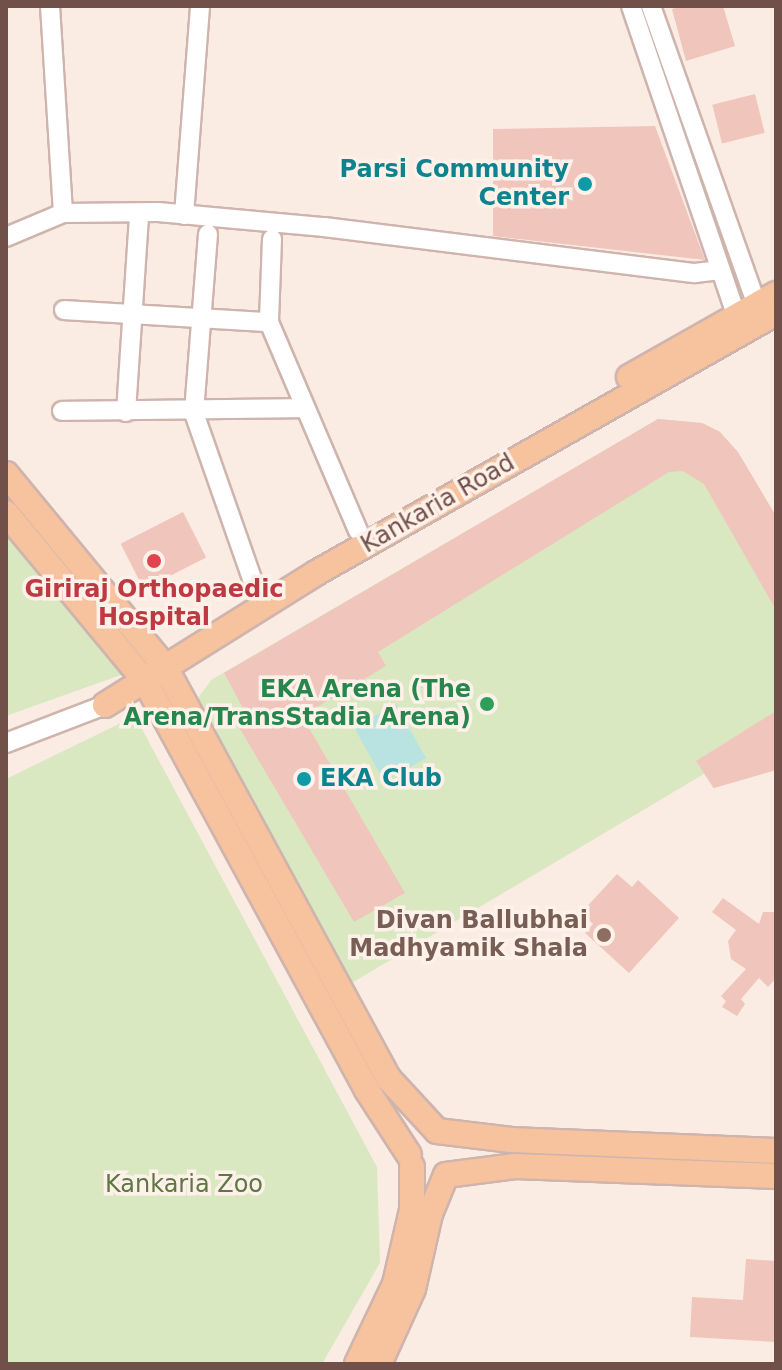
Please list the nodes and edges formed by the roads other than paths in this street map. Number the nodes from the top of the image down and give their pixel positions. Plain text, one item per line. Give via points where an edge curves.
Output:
1 (50, 6) edge
2 (200, 6) edge
3 (631, 6) edge
4 (651, 6) edge
5 (63, 213) junction
6 (184, 215) junction
7 (139, 216) junction
8 (208, 234) dead end
9 (6, 237) edge
10 (272, 239) dead end
11 (718, 270) junction
12 (64, 310) dead end
13 (758, 313) edge
14 (132, 314) junction
15 (201, 318) junction
16 (269, 322) junction
17 (305, 408) junction
18 (62, 411) dead end
19 (126, 412) junction
20 (194, 413) junction
21 (6, 474) edge
22 (6, 513) edge
23 (358, 531) junction
24 (256, 590) junction
25 (150, 668) junction
26 (105, 705) joint
27 (6, 743) edge
28 (437, 1131) junction
29 (776, 1151) edge
30 (410, 1161) junction
31 (446, 1175) junction
32 (776, 1176) edge
33 (357, 1364) edge
34 (379, 1364) edge

1 - 5 street
2 - 6 street
3 - 11 street
4 - 13 street
5 - 7 street
5 - 9 street
6 - 7 street
6 - 11 street via 695,273
7 - 14 street
8 - 15 street
10 - 16 street
11 - 13 street
12 - 14 street
13 - 23 main road
13 - 25 main road, Kankaria Road
14 - 15 street
14 - 19 street
15 - 16 street
15 - 20 street
16 - 17 street
17 - 20 street
17 - 23 street
18 - 19 street
19 - 20 street
20 - 24 street
21 - 25 main road
22 - 25 main road
23 - 24 main road
24 - 25 main road
25 - 26 main road, Kankaria Road
25 - 28 main road via 388,1078
25 - 30 main road via 367,1090
26 - 27 street
28 - 29 main road via 511,1140
28 - 30 main road via 421,1134
28 - 31 main road via 456,1149
30 - 31 main road via 424,1177
30 - 33 main road via 412,1210 395,1284
31 - 32 main road via 515,1166
31 - 34 main road via 430,1214 413,1289

